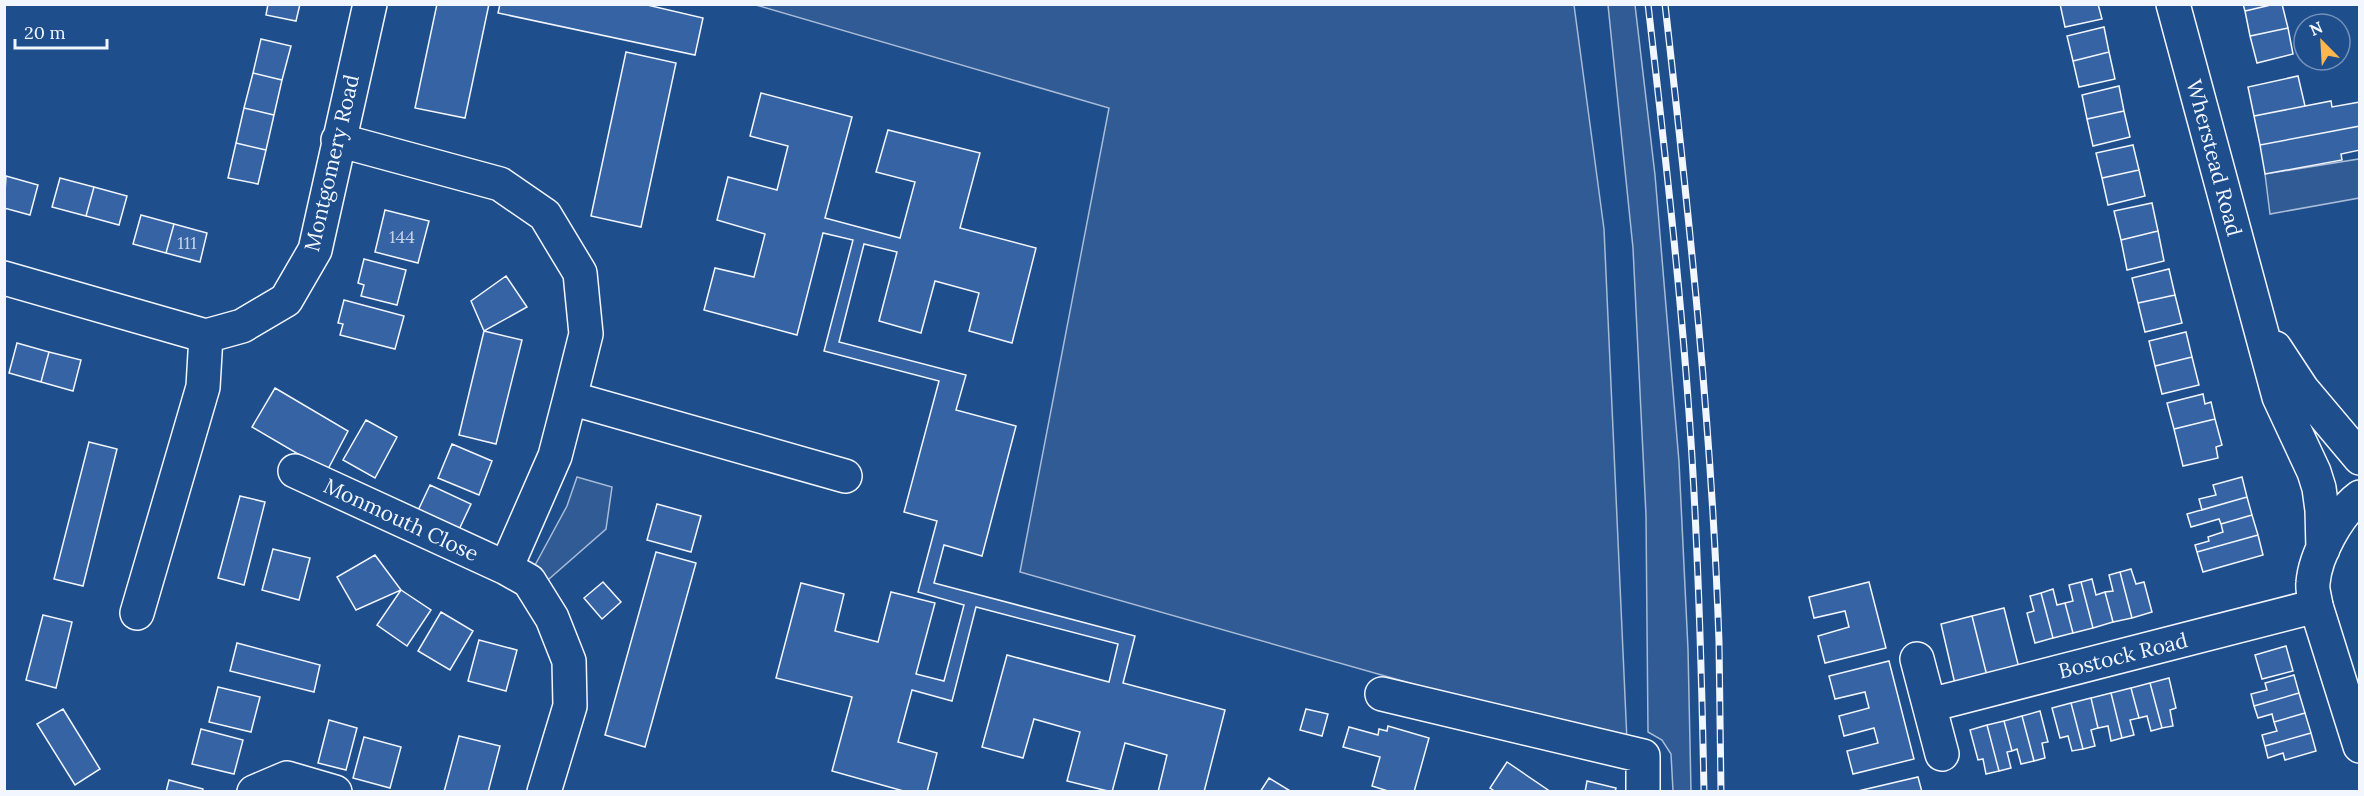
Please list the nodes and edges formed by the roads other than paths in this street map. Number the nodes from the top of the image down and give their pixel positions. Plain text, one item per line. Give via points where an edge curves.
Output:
1 (370, 4) edge
2 (2174, 4) edge
3 (338, 140) junction
4 (4, 278) edge
5 (2255, 312) junction
6 (207, 336) junction
7 (570, 398) junction
8 (2360, 458) edge
9 (295, 471) dead end
10 (845, 476) dead end
11 (2360, 497) edge
12 (2323, 549) junction
13 (506, 568) junction
14 (2316, 606) junction
15 (137, 613) dead end
16 (1917, 658) dead end
17 (1382, 694) dead end
18 (1930, 705) junction
19 (2360, 746) edge
20 (1942, 754) dead end
21 (254, 792) edge
22 (335, 792) edge
23 (544, 792) edge
24 (1643, 792) edge

1 - 3 street, Montgomery Road
2 - 5 street, Wherstead Road
3 - 6 street, Montgomery Road via 315,250 286,300 242,326
3 - 7 street, Monmouth Close via 500,184 544,215 580,273 586,334
4 - 6 street
5 - 8 street, Wherstead Road via 2302,389
5 - 12 street, Wherstead Road via 2279,398 2319,488
6 - 15 street via 203,387
7 - 10 street
7 - 13 street, Monmouth Close via 555,456
9 - 13 street, Monmouth Close
11 - 12 street, Wherstead Road via 2343,514
12 - 14 street, Wherstead Road via 2314,575
13 - 23 street, Monmouth Close via 529,581 552,618 569,660 570,706
14 - 18 street, Bostock Road
14 - 19 street, Wherstead Road
16 - 18 street
17 - 24 street via 1643,756
18 - 20 street
21 - 22 street via 287,778

